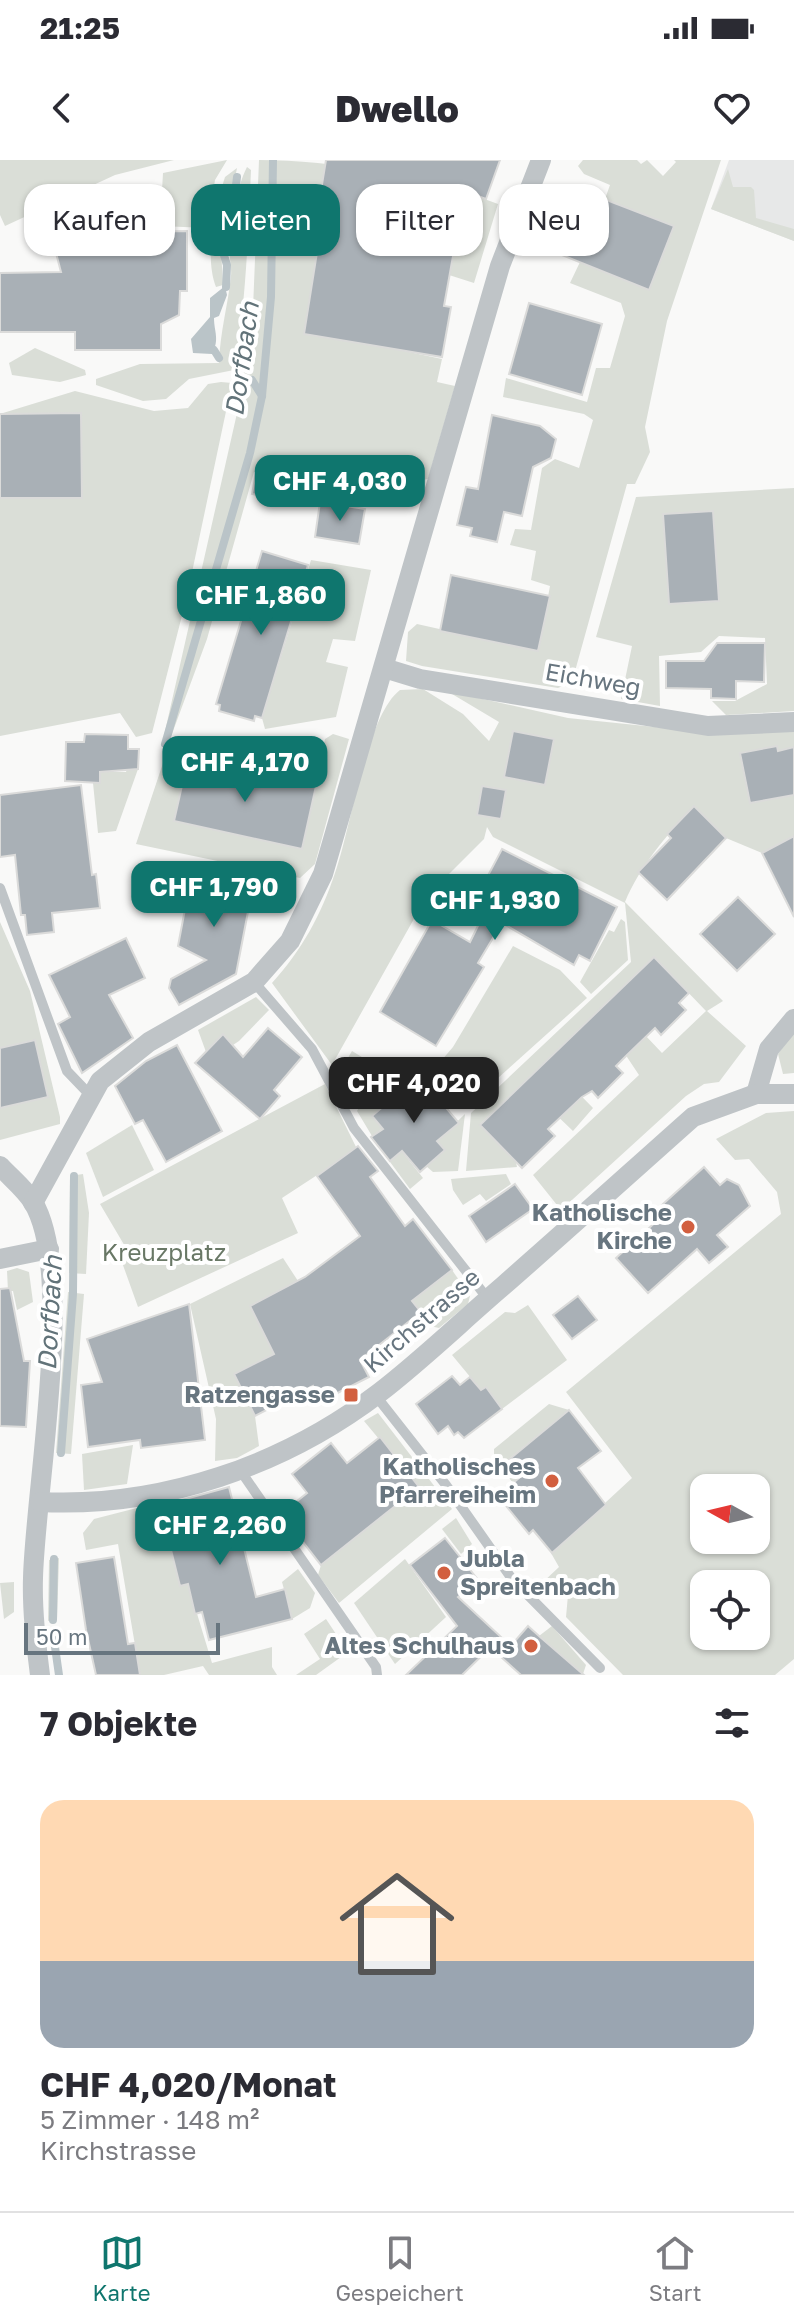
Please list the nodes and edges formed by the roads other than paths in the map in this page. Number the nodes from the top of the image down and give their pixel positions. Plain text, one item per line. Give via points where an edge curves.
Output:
1 (541, 160) edge
2 (384, 668) junction
3 (794, 722) edge
4 (0, 888) edge
5 (254, 982) junction
6 (794, 1019) edge
7 (756, 1094) junction
8 (794, 1094) edge
9 (90, 1095) junction
10 (0, 1166) edge
11 (33, 1203) junction
12 (49, 1249) junction
13 (0, 1259) edge
14 (488, 1299) junction
15 (376, 1396) junction
16 (240, 1470) junction
17 (40, 1502) junction
18 (600, 1668) dead end
19 (40, 1675) edge
20 (377, 1675) edge

1 - 2 street via 500,266
2 - 3 street, Eichweg via 420,679 708,726
2 - 5 street via 323,874 290,941
4 - 9 lane via 67,1071
5 - 9 street via 129,1056
5 - 14 lane via 312,1049 362,1140
6 - 7 street via 764,1044
7 - 8 street, Kirchstrasse
7 - 14 street, Kirchstrasse via 693,1117
9 - 11 street
10 - 11 street
11 - 12 street
12 - 13 street
12 - 17 street via 51,1314
14 - 15 street, Kirchstrasse
15 - 16 street, Kirchstrasse
15 - 18 lane via 512,1579
16 - 17 street, Kirchstrasse via 139,1499
16 - 20 lane
17 - 19 street via 33,1576

